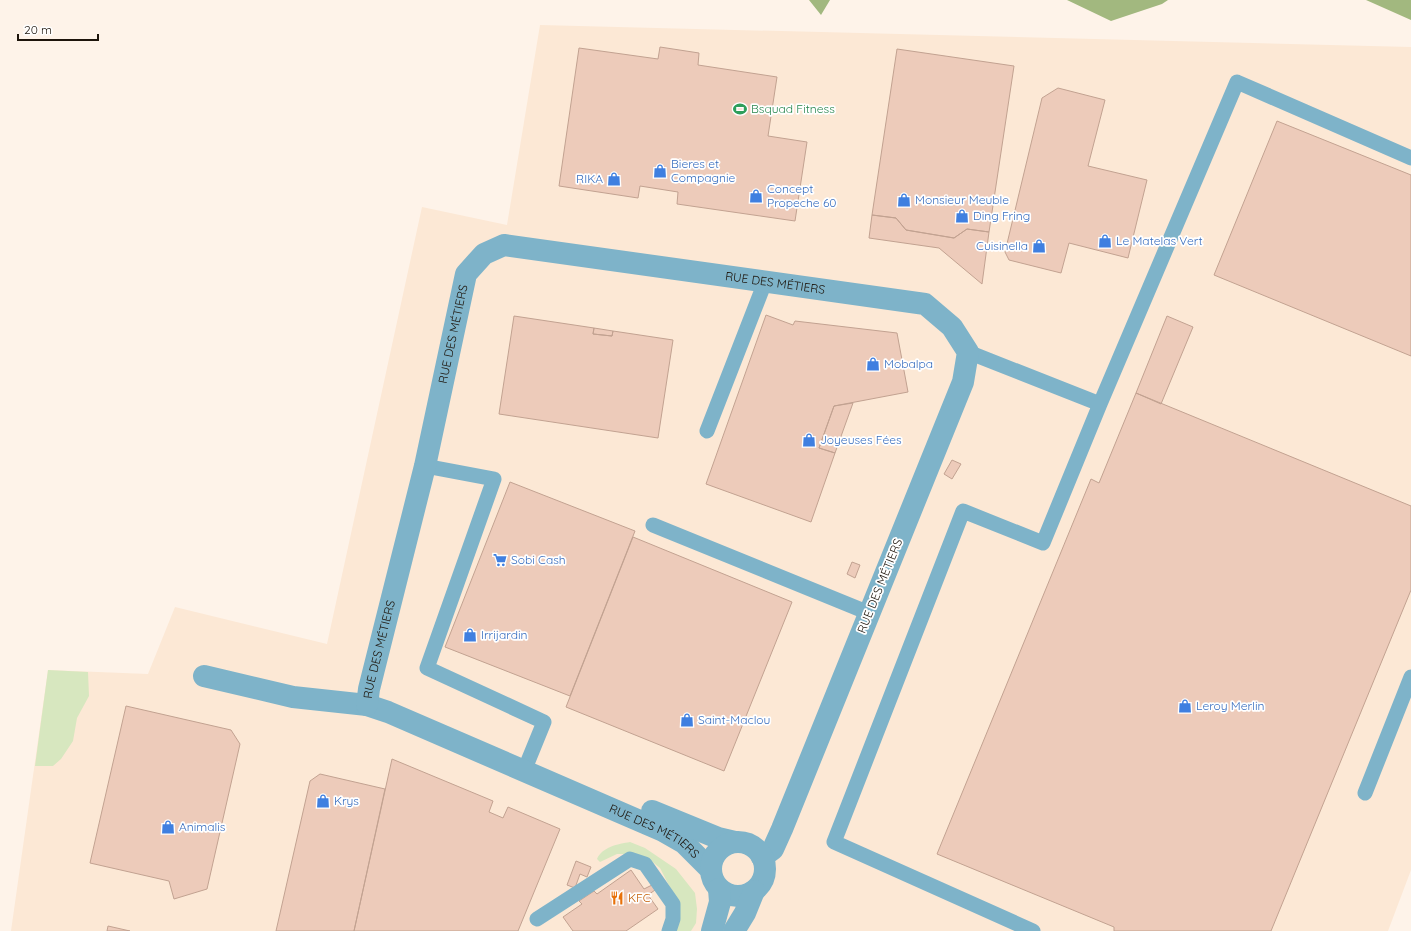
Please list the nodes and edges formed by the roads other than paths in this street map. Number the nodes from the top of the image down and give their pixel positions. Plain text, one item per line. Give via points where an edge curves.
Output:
1 (1411, 158) edge
2 (765, 282) junction
3 (968, 352) junction
4 (1100, 404) junction
5 (707, 431) dead end
6 (425, 466) junction
7 (654, 525) dead end
8 (869, 613) junction
9 (204, 676) dead end
10 (1411, 677) edge
11 (367, 705) junction
12 (524, 771) junction
13 (1365, 793) dead end
14 (593, 801) junction
15 (734, 842) junction
16 (762, 857) junction
17 (715, 879) junction
18 (754, 891) junction
19 (538, 919) dead end
20 (669, 931) edge
21 (712, 931) edge
22 (734, 931) edge
23 (1033, 931) edge

1 - 4 lane via 1237,82
2 - 3 street, RUE DES MÉTIERS via 925,304 952,327
2 - 5 lane
2 - 6 street, RUE DES MÉTIERS via 504,245 484,254 466,274
3 - 4 lane
3 - 8 street, RUE DES MÉTIERS via 963,382
4 - 23 lane via 1043,543 963,512 834,842
6 - 11 street, RUE DES MÉTIERS
6 - 12 lane via 494,479 427,668 544,722
7 - 8 lane
8 - 16 street, RUE DES MÉTIERS via 782,829 772,849
9 - 11 street, RUE DES MÉTIERS via 293,697
10 - 13 lane
11 - 12 street, RUE DES MÉTIERS
12 - 14 street, RUE DES MÉTIERS
14 - 15 street, RUE DES MÉTIERS via 601,797 619,797 718,838
14 - 17 street, RUE DES MÉTIERS via 684,843
15 - 16 street via 744,843 756,849
15 - 17 street via 720,848 714,856
16 - 18 street via 765,866 764,876
17 - 18 street via 727,894 747,895
17 - 21 street via 720,902
18 - 22 street
19 - 20 lane via 630,859 645,864 673,904 673,919

